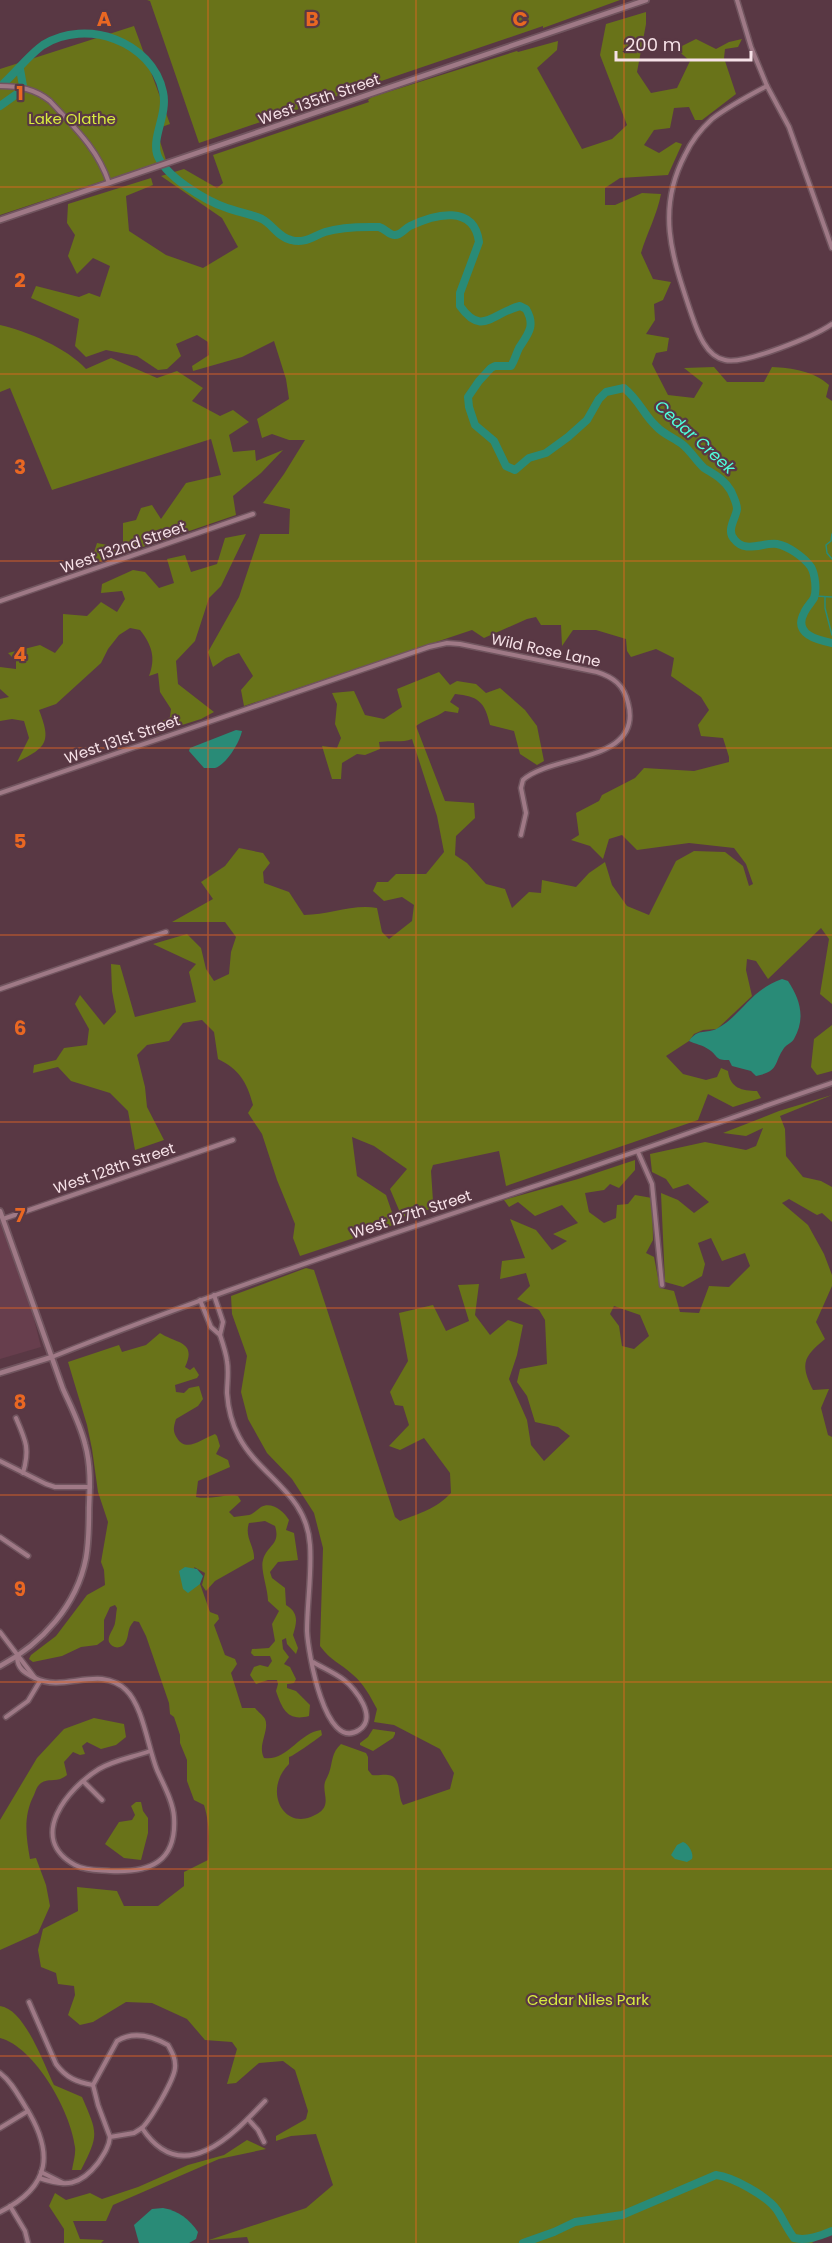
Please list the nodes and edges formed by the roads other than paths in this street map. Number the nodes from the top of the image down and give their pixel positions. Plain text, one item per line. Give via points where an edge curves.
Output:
1 (646, 0) edge
2 (736, 0) edge
3 (0, 86) edge
4 (766, 86) junction
5 (109, 183) junction
6 (0, 220) edge
7 (832, 248) edge
8 (832, 324) edge
9 (253, 514) dead end
10 (0, 601) edge
11 (252, 707) joint
12 (0, 793) edge
13 (521, 835) dead end
14 (166, 932) dead end
15 (0, 989) edge
16 (832, 1083) edge
17 (233, 1140) dead end
18 (638, 1152) junction
19 (0, 1211) edge
20 (3, 1219) junction
21 (662, 1285) dead end
22 (214, 1295) junction
23 (200, 1300) junction
24 (220, 1335) junction
25 (52, 1357) junction
26 (0, 1374) edge
27 (16, 1418) dead end
28 (0, 1461) edge
29 (23, 1473) junction
30 (90, 1487) junction
31 (0, 1537) edge
32 (28, 1556) dead end
33 (0, 1632) edge
34 (17, 1656) junction
35 (313, 1662) junction
36 (0, 1666) edge
37 (39, 1682) junction
38 (6, 1717) dead end
39 (150, 1751) junction
40 (84, 1782) junction
41 (102, 1800) dead end
42 (29, 2002) dead end
43 (0, 2073) edge
44 (93, 2085) junction
45 (265, 2101) dead end
46 (28, 2111) junction
47 (248, 2119) junction
48 (0, 2128) edge
49 (142, 2128) junction
50 (110, 2137) junction
51 (264, 2142) dead end
52 (41, 2172) junction
53 (39, 2178) junction
54 (63, 2183) junction
55 (10, 2206) junction
56 (0, 2212) edge
57 (28, 2243) edge

1 - 5 street, West 135th Street
2 - 4 street
3 - 5 street via 26,88 50,101 91,146
4 - 7 street via 789,127
4 - 8 street via 710,121 682,160 669,203 675,264 695,326 706,347 720,359 752,357
5 - 6 street, West 135th Street
9 - 10 street, West 132nd Street
11 - 12 street, West 131st Street
11 - 13 street, Wild Rose Lane via 447,644 607,675 619,684 628,701 626,731 605,749 523,780 526,813
14 - 15 street
16 - 18 street, West 127th Street
17 - 20 street, West 128th Street
18 - 21 street via 652,1184
18 - 22 street, West 127th Street
19 - 20 street
20 - 25 street
22 - 23 street, West 127th Street
22 - 24 street via 223,1322
23 - 24 street via 211,1327
23 - 25 street, West 127th Street
24 - 35 street via 228,1362 229,1407 239,1437 292,1498 310,1542 308,1632
25 - 26 street, West 127th Street
25 - 30 street via 86,1445
27 - 29 street via 27,1443
28 - 29 street
29 - 30 street via 56,1487
30 - 34 street via 88,1542 77,1586 49,1628
31 - 32 street
33 - 34 street
34 - 36 street
34 - 37 street
35 - 35 street via 317,1686 331,1721 344,1733 362,1728 366,1716 358,1696 344,1679
37 - 38 street via 28,1701
37 - 39 street via 100,1679 121,1686 135,1703
39 - 40 street via 101,1768
39 - 40 street via 174,1821 167,1850 147,1869 90,1870 74,1865 60,1851 53,1829 56,1812
40 - 41 street
42 - 44 street via 62,2073
43 - 46 street
44 - 49 street via 111,2049 123,2037 144,2036 168,2045 176,2070
44 - 50 street
45 - 47 street
46 - 48 street
46 - 52 street via 42,2140
47 - 49 street via 217,2146 199,2154 176,2154 161,2148
47 - 51 street
49 - 50 street
50 - 54 street via 106,2151 91,2172 83,2179
52 - 53 street
52 - 54 street
53 - 54 street
53 - 55 street via 26,2195
55 - 56 street
55 - 57 street

